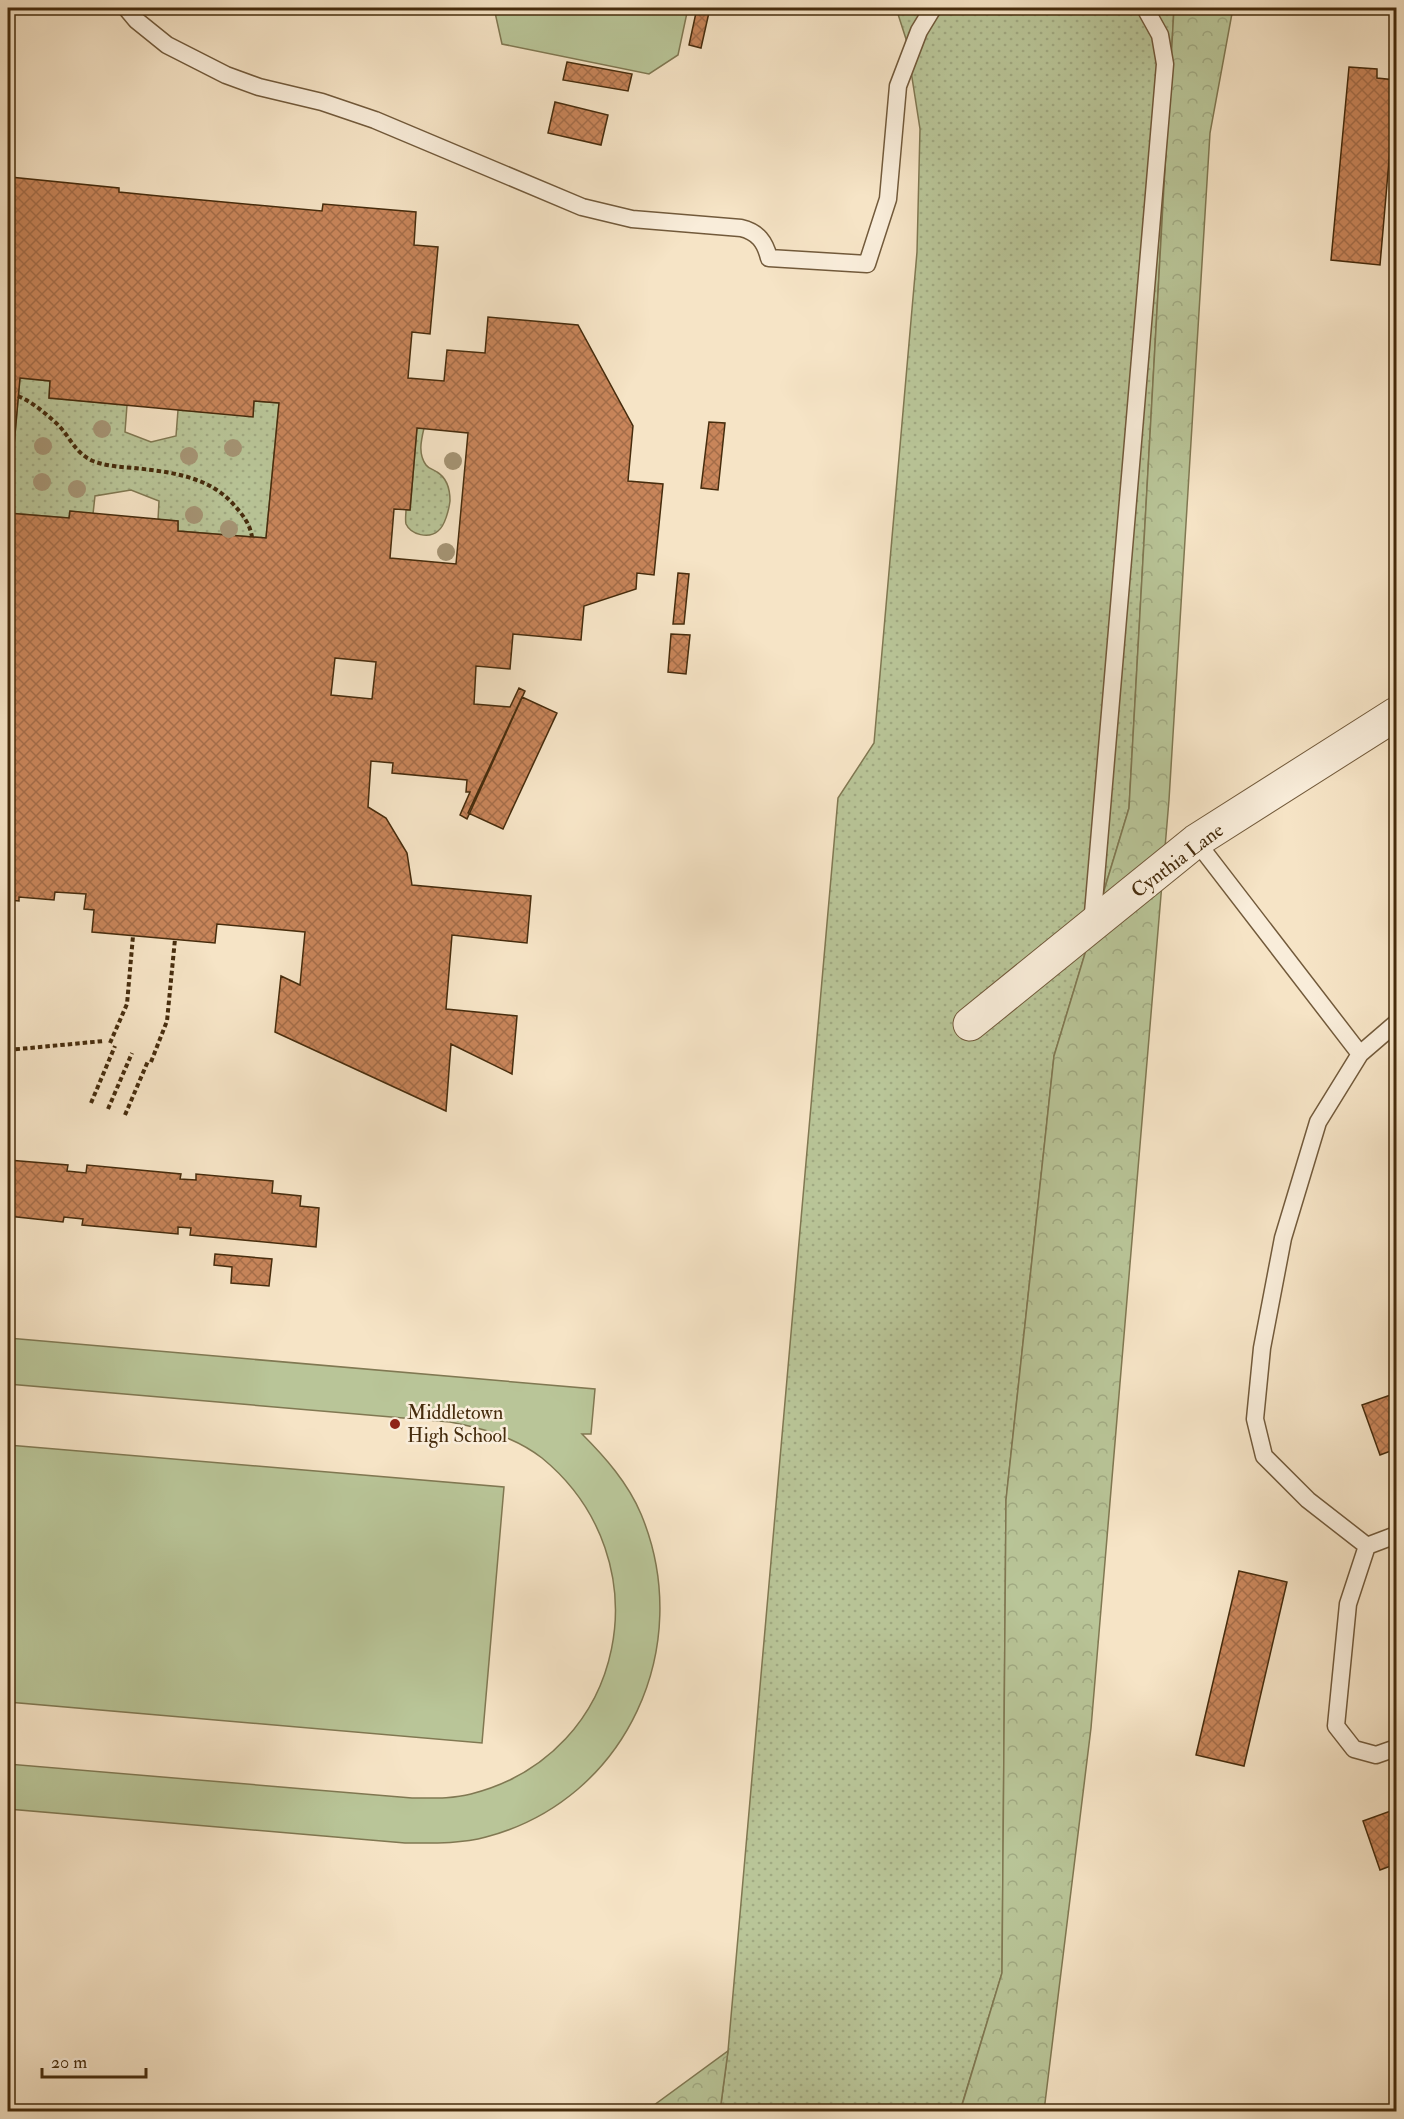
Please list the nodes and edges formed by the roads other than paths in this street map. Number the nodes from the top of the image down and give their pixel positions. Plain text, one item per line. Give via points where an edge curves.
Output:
1 (126, 8) edge
2 (933, 8) edge
3 (1145, 8) edge
4 (1396, 714) edge
5 (1196, 841) junction
6 (1091, 926) junction
7 (1396, 1023) edge
8 (970, 1024) dead end
9 (1360, 1054) junction
10 (1396, 1535) edge
11 (1367, 1546) junction
12 (1396, 1748) edge

1 - 2 lane via 167,45 226,75 375,120 582,207 632,219 753,231 766,247 769,258 867,264 888,199 898,86 919,31
3 - 6 lane via 1160,35 1165,64
4 - 5 street, Cynthia Lane
5 - 6 street, Cynthia Lane
5 - 9 lane
6 - 8 street, Cynthia Lane
7 - 9 lane
9 - 11 lane via 1318,1122 1283,1238 1262,1348 1255,1419 1264,1456 1308,1500
10 - 11 lane
11 - 12 lane via 1348,1604 1336,1725 1354,1749 1376,1755

